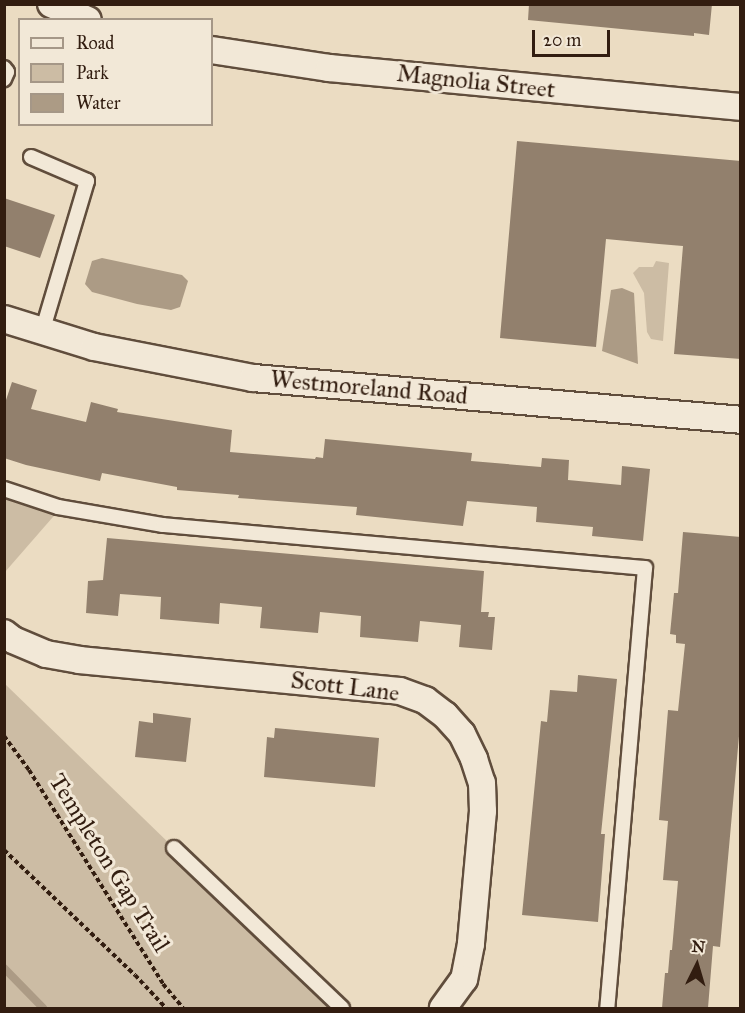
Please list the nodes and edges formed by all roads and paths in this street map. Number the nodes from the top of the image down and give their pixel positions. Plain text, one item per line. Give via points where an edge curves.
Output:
1 (51, 4) edge
2 (83, 18) edge
3 (213, 51) edge
4 (4, 68) edge
5 (4, 79) edge
6 (741, 107) edge
7 (32, 157) dead end
8 (4, 319) edge
9 (42, 332) junction
10 (741, 420) edge
11 (4, 489) edge
12 (4, 633) edge
13 (4, 736) edge
14 (174, 848) dead end
15 (4, 850) edge
16 (166, 1008) edge
17 (183, 1008) edge
18 (342, 1008) edge
19 (443, 1008) edge
20 (607, 1008) edge

1 - 2 street
3 - 6 street, Magnolia Street via 329,68
4 - 5 lane
7 - 9 lane via 87,181
8 - 9 street, Westmoreland Road
9 - 10 street, Westmoreland Road via 94,347 253,378
11 - 20 lane via 58,507 163,525 645,568
12 - 19 street, Scott Lane via 46,654 79,660 400,691 425,700 445,715 462,734 474,759 482,783 483,811 471,944 464,979
13 - 17 path, Templeton Gap Trail via 163,984
14 - 18 lane
15 - 16 path

